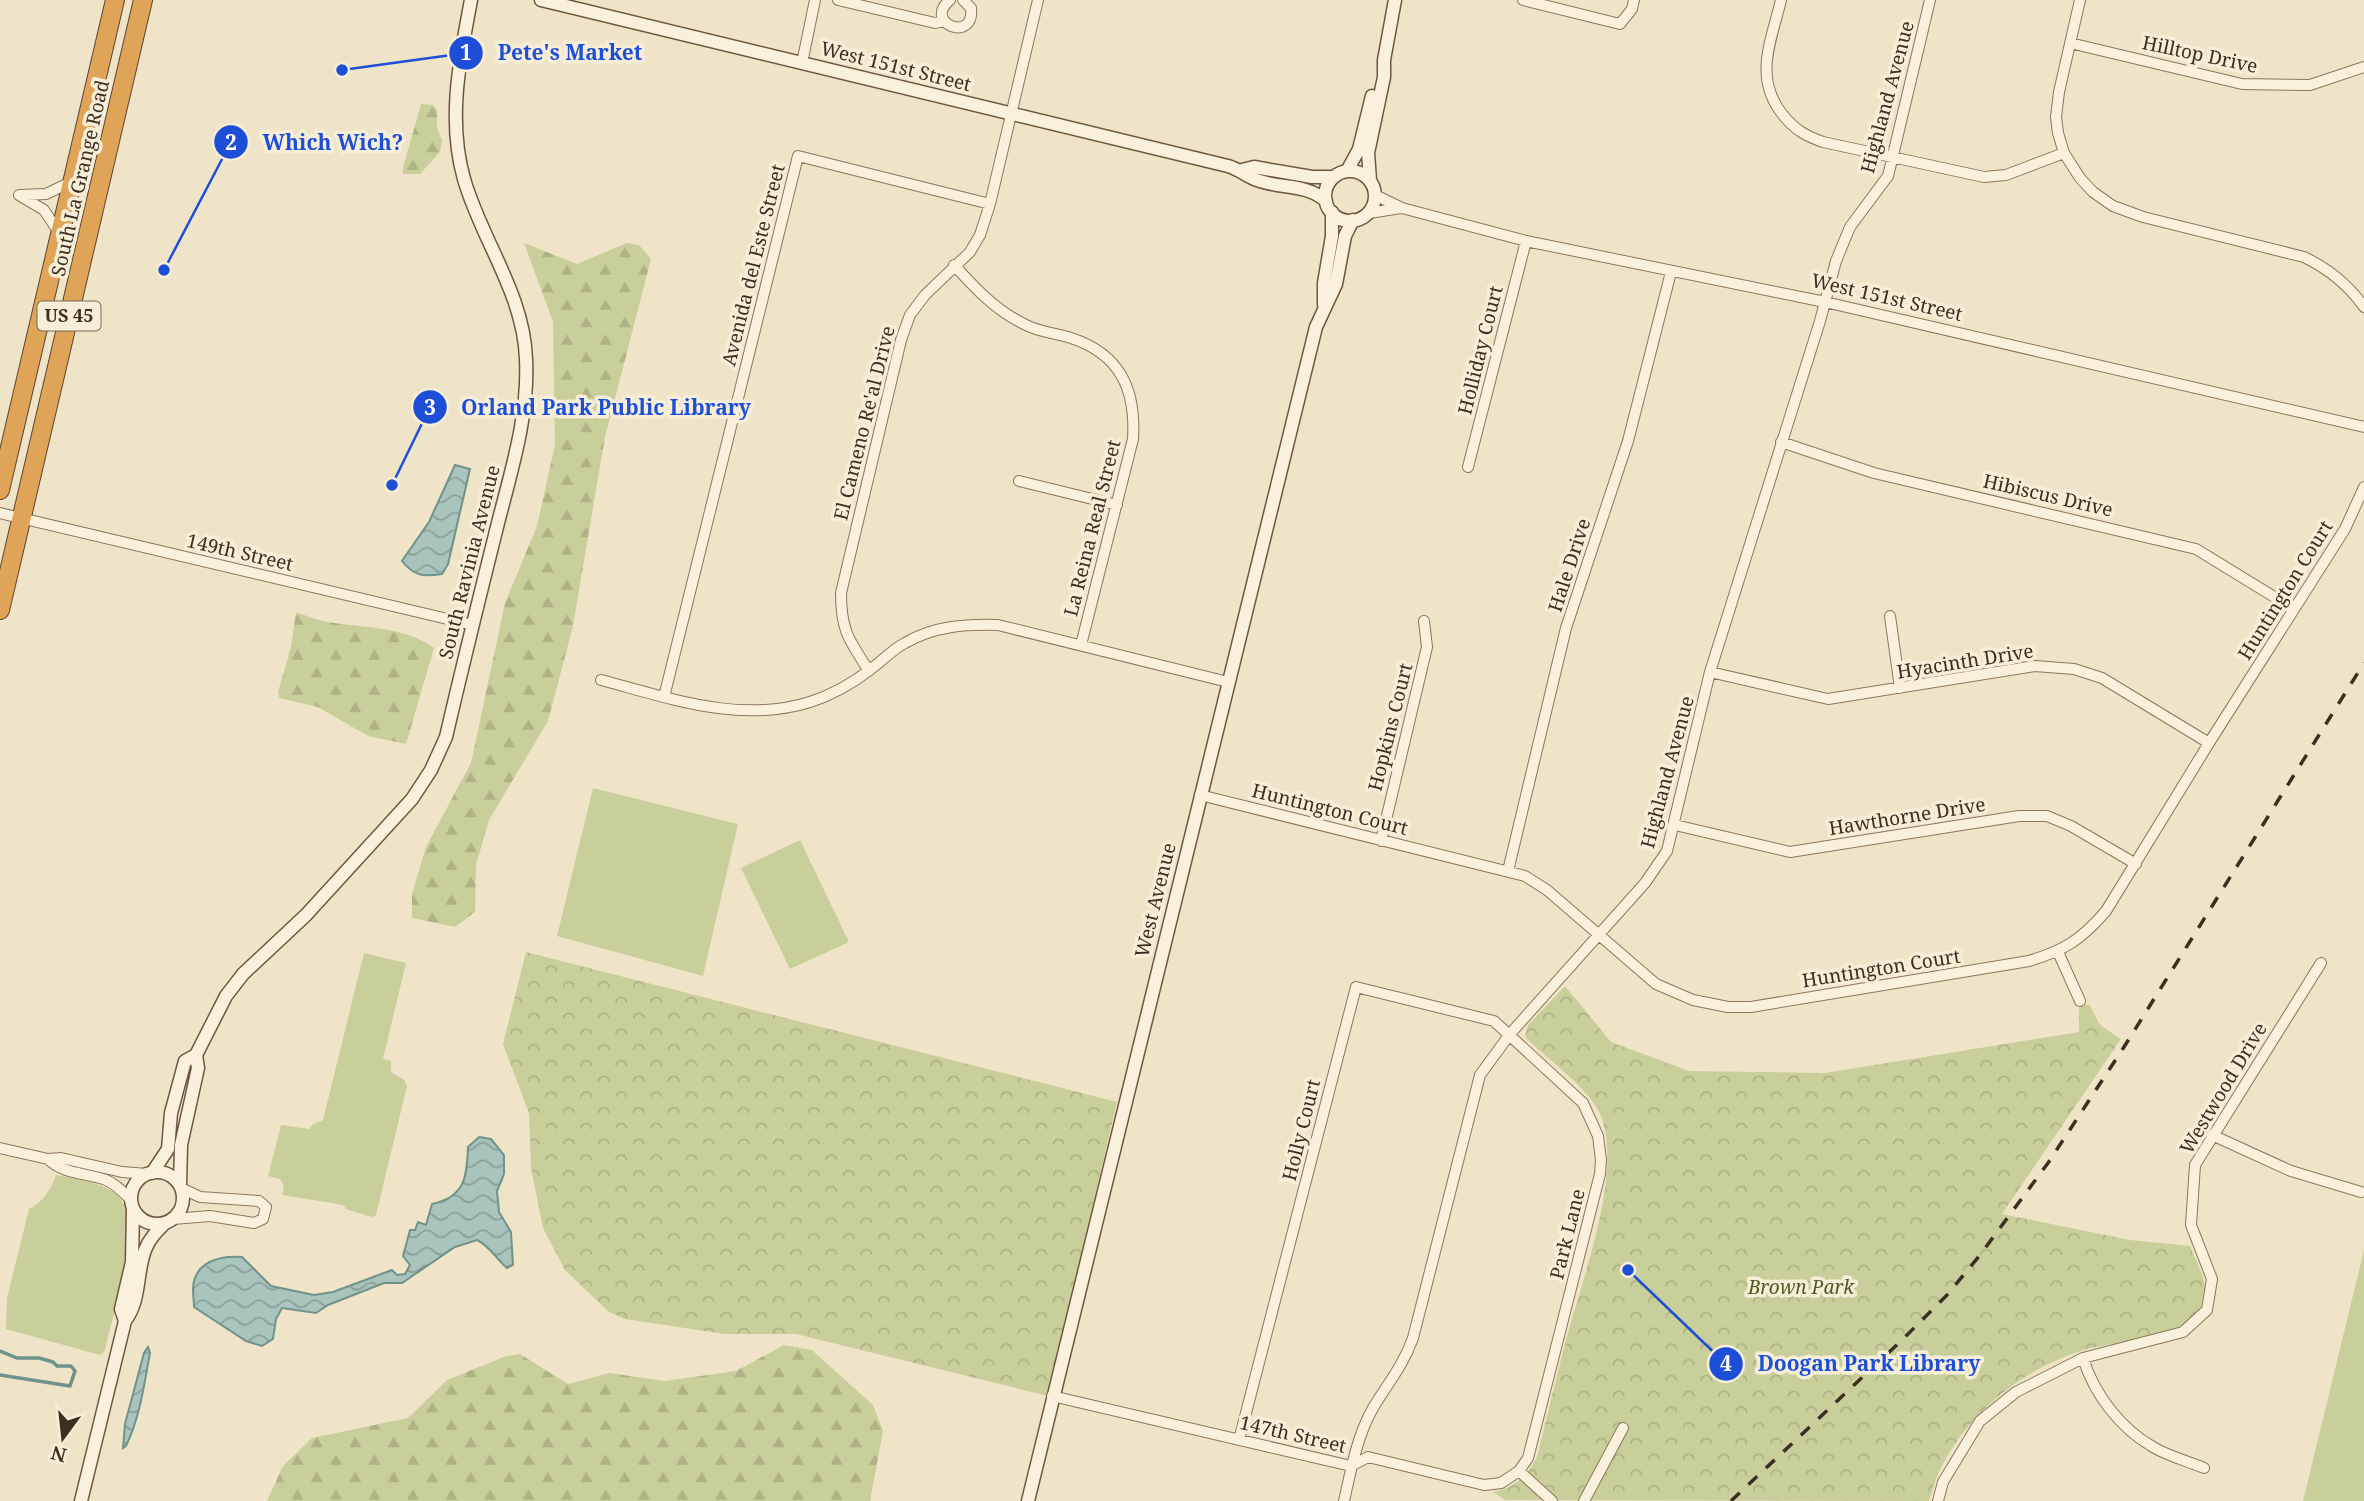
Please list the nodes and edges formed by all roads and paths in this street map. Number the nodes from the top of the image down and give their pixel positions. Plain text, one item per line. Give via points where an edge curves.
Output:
1 (115, 0) edge
2 (143, 0) edge
3 (471, 0) edge
4 (541, 0) edge
5 (815, 0) edge
6 (838, 0) edge
7 (950, 0) edge
8 (964, 0) edge
9 (1038, 0) edge
10 (1395, 0) edge
11 (1523, 0) edge
12 (1634, 0) edge
13 (1781, 0) edge
14 (1930, 0) edge
15 (2080, 0) edge
16 (944, 21) junction
17 (2070, 43) junction
18 (1384, 60) junction
19 (802, 63) junction
20 (2364, 68) edge
21 (1011, 114) junction
22 (2064, 153) junction
23 (1893, 157) junction
24 (1242, 170) junction
25 (1347, 171) junction
26 (1334, 177) junction
27 (1370, 180) junction
28 (73, 182) junction
29 (1375, 195) junction
30 (990, 204) junction
31 (1329, 206) junction
32 (1402, 208) junction
33 (1369, 213) junction
34 (1353, 220) junction
35 (60, 234) junction
36 (1526, 241) junction
37 (954, 265) junction
38 (1671, 272) junction
39 (1825, 302) junction
40 (2364, 307) edge
41 (1324, 309) junction
42 (2364, 427) edge
43 (1781, 442) junction
44 (1468, 467) dead end
45 (1018, 481) dead end
46 (2364, 486) edge
47 (0, 490) edge
48 (1117, 505) junction
49 (0, 513) edge
50 (22, 519) junction
51 (2294, 609) junction
52 (0, 610) edge
53 (1890, 616) dead end
54 (1424, 621) dead end
55 (473, 625) junction
56 (1081, 645) junction
57 (869, 671) junction
58 (1710, 672) junction
59 (601, 680) dead end
60 (1228, 682) junction
61 (1900, 688) junction
62 (664, 697) junction
63 (2209, 743) junction
64 (1200, 795) junction
65 (1675, 825) junction
66 (1381, 841) junction
67 (2136, 864) junction
68 (1508, 871) junction
69 (1600, 934) junction
70 (2058, 953) junction
71 (2321, 963) dead end
72 (2080, 1001) dead end
73 (1510, 1034) junction
74 (196, 1055) junction
75 (2212, 1135) junction
76 (0, 1148) edge
77 (48, 1159) junction
78 (150, 1173) junction
79 (181, 1187) junction
80 (2361, 1192) dead end
81 (133, 1205) junction
82 (169, 1221) junction
83 (125, 1321) junction
84 (2083, 1358) junction
85 (1052, 1396) junction
86 (1623, 1428) dead end
87 (1239, 1440) junction
88 (1351, 1466) junction
89 (2204, 1468) dead end
90 (1519, 1471) junction
91 (81, 1501) edge
92 (1028, 1501) edge
93 (1344, 1501) edge
94 (1552, 1501) edge
95 (1584, 1501) edge
96 (1938, 1501) edge

1 - 28 highway, South La Grange Road / US 45
2 - 50 highway, South La Grange Road / US 45
3 - 55 street, South Ravinia Avenue via 458,69 457,130 464,178 514,300 526,356 523,423
4 - 19 street, West 151st Street
5 - 19 street
6 - 16 street via 935,23
7 - 16 street via 942,11
8 - 16 street via 971,8 969,22 956,28
9 - 21 street, El Cameno Re'al Drive
10 - 18 street
11 - 12 street via 1620,24
13 - 23 street via 1766,63 1766,85 1775,105 1803,135
14 - 23 street, Highland Avenue
15 - 17 street
17 - 20 street, Hilltop Drive via 2242,84 2310,85
17 - 22 street via 2057,104
18 - 25 street via 1359,149
18 - 27 street via 1368,153
19 - 21 street, West 151st Street
21 - 24 street, West 151st Street
21 - 30 street, El Cameno Re'al Drive
22 - 23 street via 2006,175 1984,177
22 - 40 street via 2080,178 2113,206 2296,254 2344,282
23 - 39 street, Highland Avenue via 1883,185 1842,245
24 - 26 street, West 151st Street via 1254,167
24 - 31 street, West 151st Street via 1252,178 1311,190
25 - 26 street
25 - 27 street
26 - 31 street via 1327,188
27 - 29 street
28 - 35 highway, South La Grange Road / US 45
28 - 35 street via 46,194 19,195 44,210
29 - 32 street, West 151st Street
29 - 33 street
30 - 37 street, El Cameno Re'al Drive via 970,252
30 - 62 street, Avenida del Este Street via 797,156
31 - 34 street via 1338,217
31 - 41 street, West Avenue via 1332,236
32 - 33 street, West 151st Street
32 - 36 street, West 151st Street
33 - 34 street
34 - 41 street, West Avenue via 1345,236 1336,284
35 - 47 highway, South La Grange Road / US 45
36 - 38 street, West 151st Street
36 - 44 street, Holliday Court
37 - 48 street, La Reina Real Street via 1006,315 1091,346 1108,357 1124,379 1135,416
37 - 57 street, El Cameno Re'al Drive via 910,315 901,340 841,593 846,635
38 - 39 street, West 151st Street
38 - 68 street, Hale Drive via 1628,441 1566,628
39 - 42 street, West 151st Street
39 - 43 street, Highland Avenue
41 - 60 street, West Avenue via 1315,327
43 - 51 street, Hibiscus Drive via 1874,473 2196,549
43 - 58 street, Highland Avenue
45 - 48 street
46 - 51 street, Huntington Court via 2345,529
48 - 56 street, La Reina Real Street
49 - 50 street, 149th Street
50 - 52 highway, South La Grange Road / US 45
50 - 55 street, 149th Street
51 - 63 street, Huntington Court
53 - 61 street
54 - 66 street, Hopkins Court via 1427,648
55 - 74 street, South Ravinia Avenue via 446,737 412,799 306,915 243,974 226,996
56 - 57 street via 998,625 970,624 942,628 903,643
56 - 60 street
57 - 62 street via 812,702 777,710 744,711
58 - 61 street, Hyacinth Drive via 1828,699
58 - 65 street, Highland Avenue
59 - 62 street
60 - 64 street, West Avenue
61 - 63 street, Hyacinth Drive via 2035,666 2074,669 2120,687
63 - 67 street, Huntington Court
64 - 66 street, Huntington Court
64 - 85 street, West Avenue
65 - 67 street, Hawthorne Drive via 1790,852 2019,816 2047,816
65 - 69 street, Highland Avenue via 1658,867
66 - 68 street, Huntington Court
67 - 70 street, Huntington Court via 2088,932
68 - 69 street, Huntington Court via 1536,881
69 - 70 street, Huntington Court via 1656,984 1693,1000 1728,1007 1751,1007
69 - 73 street, Highland Avenue
70 - 72 street
71 - 75 street, Westwood Drive
73 - 87 street, Holly Court via 1494,1021 1356,986
73 - 88 street, Highland Avenue via 1480,1075 1405,1360 1373,1409
73 - 90 street, Park Lane via 1583,1102 1598,1136 1601,1160 1548,1387 1528,1458
74 - 78 street, South Ravinia Avenue via 185,1061 171,1112 168,1149
74 - 79 street, South Ravinia Avenue via 198,1068 181,1145
75 - 80 street via 2291,1171
75 - 84 street, Westwood Drive via 2195,1165 2191,1225 2212,1279 2207,1310 2183,1332
76 - 77 street
77 - 78 street
77 - 81 street via 58,1169 107,1180
78 - 79 street via 169,1175
78 - 81 street via 134,1187
79 - 82 street via 183,1204
79 - 82 street via 200,1197 259,1201 266,1207 263,1219 254,1223 210,1216
81 - 82 street via 149,1223
81 - 83 street via 132,1262 121,1309
82 - 83 street via 149,1240
83 - 91 street
84 - 89 street via 2096,1390 2122,1424 2153,1447
84 - 96 street, Westwood Drive via 2016,1392 1980,1421 1943,1482
85 - 87 street, 147th Street
85 - 92 street, West Avenue
86 - 95 street
87 - 88 street, 147th Street
88 - 90 street, 147th Street via 1368,1457 1483,1485 1501,1483
88 - 93 street, Highland Avenue
90 - 94 street

